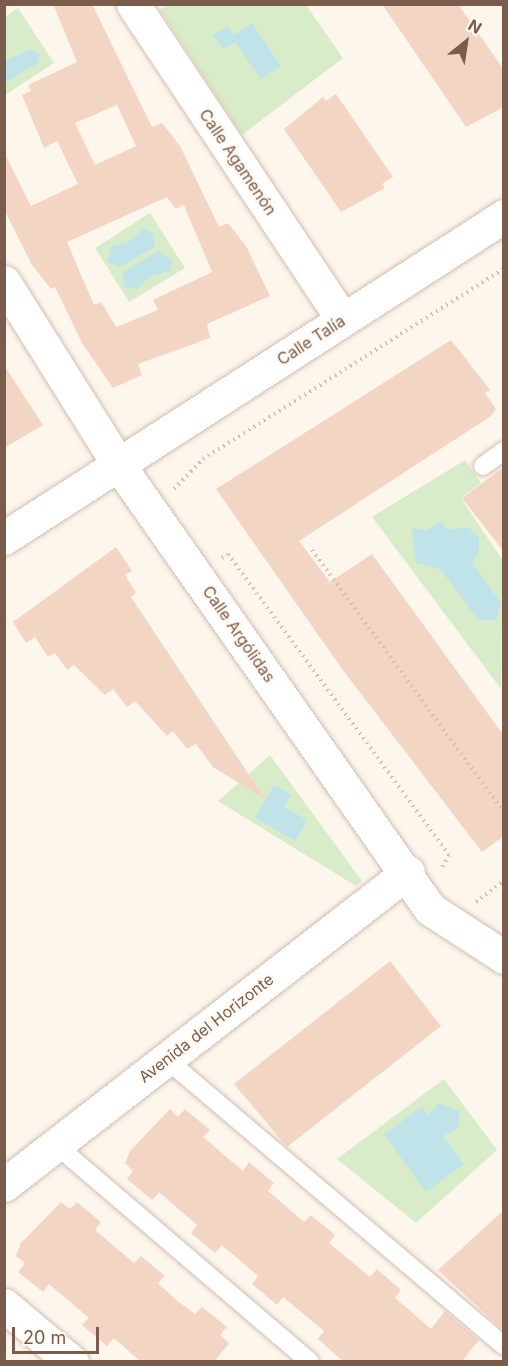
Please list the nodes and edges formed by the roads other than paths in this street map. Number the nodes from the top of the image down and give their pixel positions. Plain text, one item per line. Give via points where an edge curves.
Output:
1 (133, 4) edge
2 (504, 216) edge
3 (4, 282) edge
4 (343, 320) junction
5 (504, 451) edge
6 (118, 464) junction
7 (483, 466) dead end
8 (4, 538) edge
9 (408, 872) junction
10 (504, 957) edge
11 (166, 1059) junction
12 (56, 1145) junction
13 (4, 1185) edge
14 (4, 1305) edge
15 (504, 1346) edge
16 (72, 1362) edge
17 (310, 1362) edge

1 - 4 street, Calle Agamenón
2 - 4 street, Calle Talía
3 - 6 street, Calle Argólidas
4 - 6 street, Calle Talía
5 - 7 lane
6 - 8 street, Calle Talía
6 - 9 street, Calle Argólidas
9 - 10 street, Calle Argólidas via 430,909
9 - 11 street, Avenida del Horizonte
11 - 12 street, Avenida del Horizonte
11 - 15 lane
12 - 13 street, Avenida del Horizonte
12 - 17 lane
14 - 16 street

